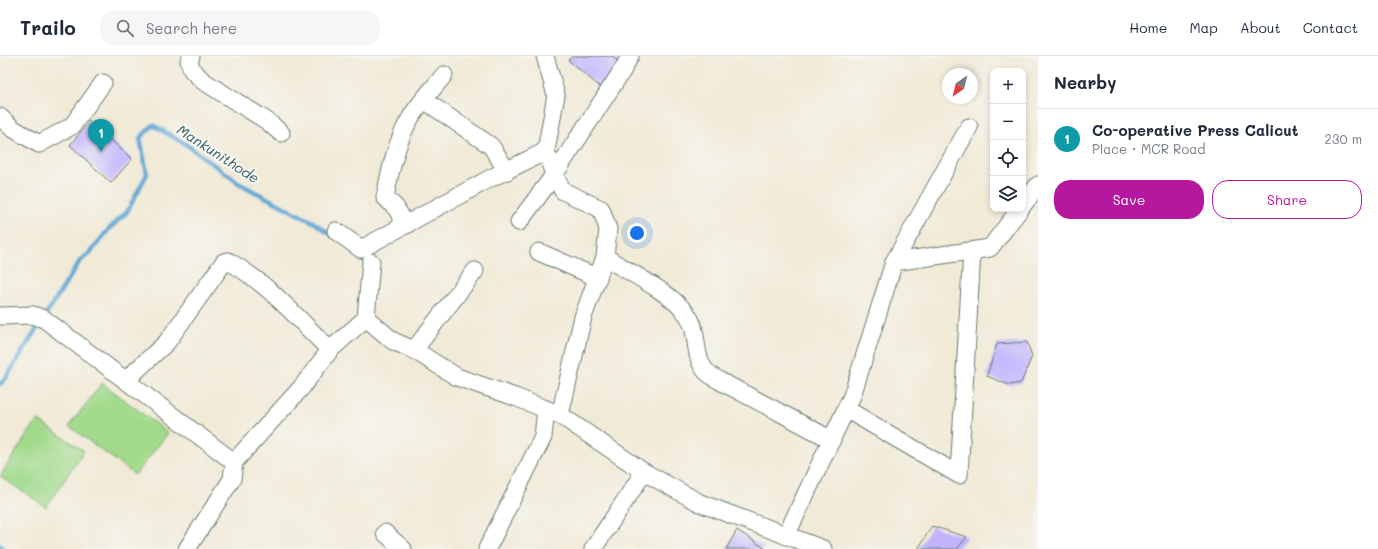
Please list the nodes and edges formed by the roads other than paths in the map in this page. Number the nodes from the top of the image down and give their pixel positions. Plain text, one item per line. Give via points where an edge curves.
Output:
1 (190, 56) edge
2 (545, 56) edge
3 (630, 56) edge
4 (444, 75) dead end
5 (103, 83) dead end
6 (424, 100) junction
7 (0, 117) edge
8 (968, 127) dead end
9 (281, 133) dead end
10 (546, 151) junction
11 (507, 171) junction
12 (554, 175) junction
13 (1038, 185) edge
14 (1026, 201) edge
15 (1018, 212) edge
16 (519, 222) dead end
17 (406, 224) junction
18 (336, 231) dead end
19 (972, 251) junction
20 (539, 252) dead end
21 (605, 257) junction
22 (371, 262) dead end
23 (894, 262) junction
24 (475, 270) dead end
25 (598, 278) junction
26 (0, 316) edge
27 (366, 318) junction
28 (330, 350) junction
29 (414, 350) junction
30 (126, 380) junction
31 (846, 409) junction
32 (553, 412) junction
33 (832, 440) junction
34 (234, 462) junction
35 (644, 472) junction
36 (385, 533) dead end
37 (786, 536) junction
38 (187, 549) edge
39 (403, 549) edge
40 (487, 549) edge
41 (594, 549) edge
42 (823, 549) edge

1 - 9 street via 192,70 203,81 267,121
2 - 10 street via 556,95
3 - 12 street
4 - 6 street
5 - 7 street via 72,126 39,144 12,128
6 - 11 street via 491,146
6 - 17 street via 406,125 385,197
8 - 23 street
10 - 11 street
10 - 12 street
11 - 17 street
12 - 16 street
12 - 21 street via 562,191 601,209 608,229
13 - 14 street
15 - 19 street via 990,248
17 - 18 street via 361,249
19 - 23 street
19 - 31 street via 959,475
20 - 25 street
21 - 25 street
21 - 33 street via 668,296 686,312 694,325 697,353 706,372 720,382
22 - 27 street
23 - 31 street
24 - 29 street
25 - 32 street via 583,316
26 - 30 street via 33,315 54,326
27 - 28 street
27 - 29 street via 393,340
28 - 30 street via 266,286 253,275 228,261 224,262 167,342
28 - 34 street via 301,388
29 - 32 street via 456,377
30 - 34 street
31 - 33 street
32 - 35 street
32 - 40 street
33 - 37 street
34 - 38 street via 232,479
35 - 37 street via 700,503
35 - 41 street
36 - 39 street
37 - 42 street

